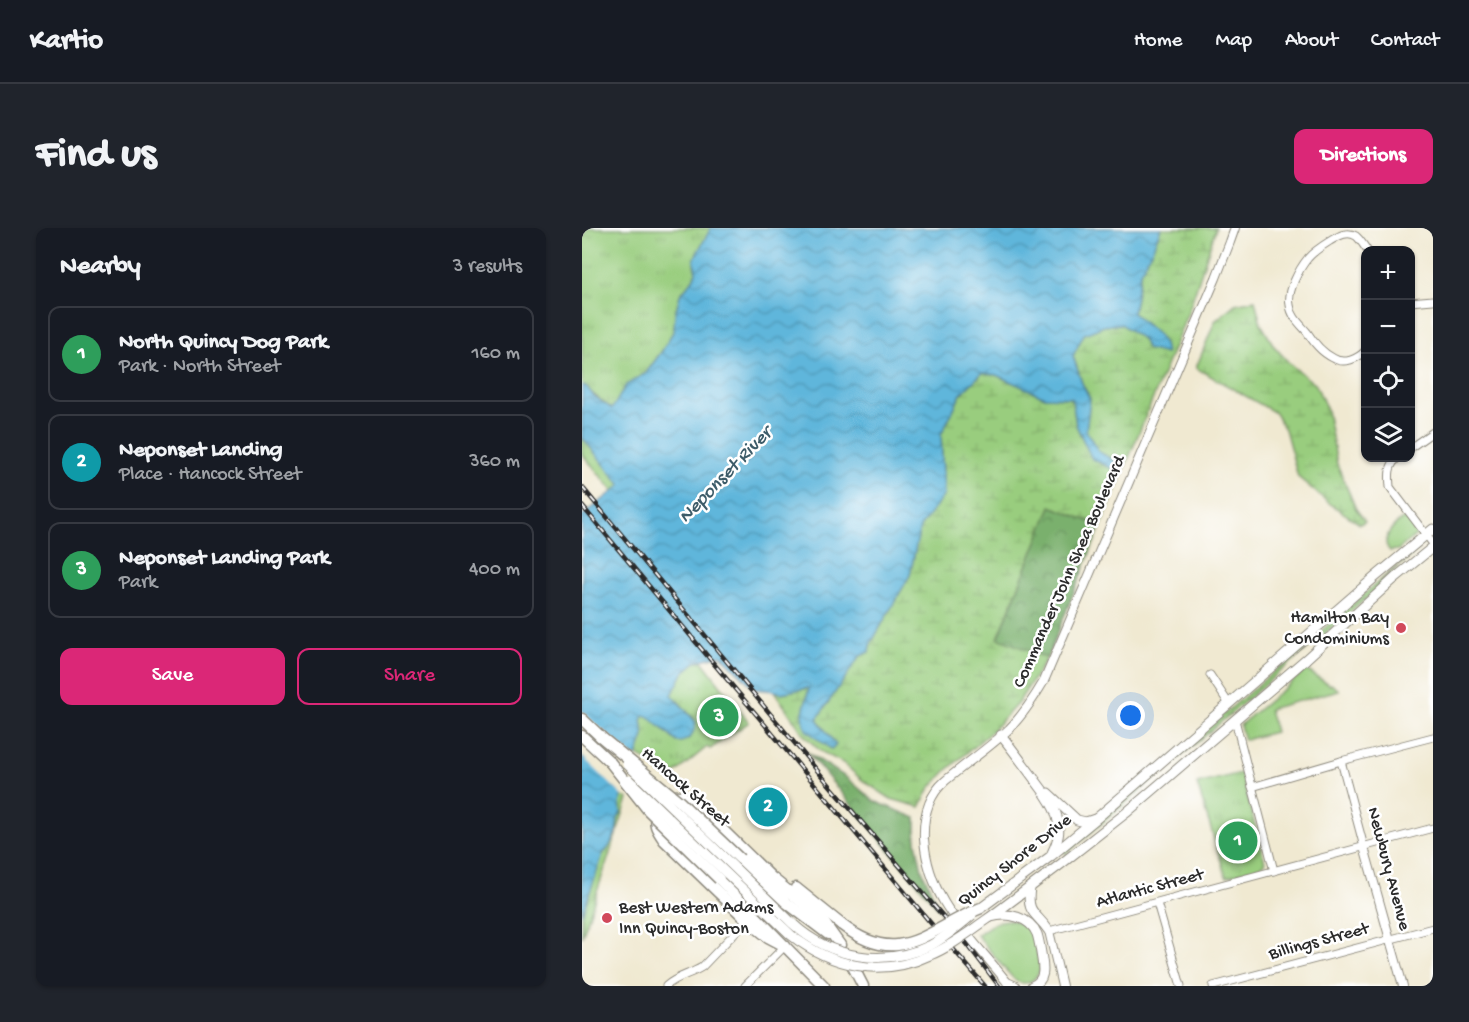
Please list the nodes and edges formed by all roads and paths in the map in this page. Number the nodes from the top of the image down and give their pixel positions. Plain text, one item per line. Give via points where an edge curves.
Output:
1 (1234, 228) edge
2 (1364, 246) edge
3 (1433, 300) edge
4 (1415, 302) edge
5 (1363, 354) edge
6 (1433, 432) edge
7 (1415, 445) edge
8 (1393, 462) edge
9 (1429, 532) edge
10 (1433, 545) edge
11 (1210, 675) dead end
12 (1229, 704) junction
13 (582, 719) edge
14 (1235, 720) junction
15 (1001, 735) junction
16 (582, 736) edge
17 (1433, 736) edge
18 (601, 738) junction
19 (1341, 761) junction
20 (610, 762) junction
21 (1038, 783) junction
22 (1252, 787) junction
23 (1098, 818) junction
24 (1433, 828) edge
25 (1364, 847) junction
26 (742, 855) junction
27 (1051, 856) junction
28 (1274, 871) junction
29 (1029, 888) junction
30 (1156, 903) junction
31 (981, 908) junction
32 (989, 918) junction
33 (747, 920) junction
34 (1433, 928) edge
35 (1048, 931) junction
36 (1390, 940) junction
37 (785, 946) junction
38 (1060, 984) edge
39 (1011, 985) edge
40 (666, 986) edge
41 (746, 986) edge
42 (824, 986) edge
43 (863, 986) edge
44 (1032, 986) edge
45 (1181, 986) edge
46 (1214, 986) edge
47 (1403, 986) edge

1 - 15 street, Commander John Shea Boulevard via 1047,674 1031,703
2 - 5 street via 1357,236 1346,234 1317,249 1306,259 1293,284 1289,304 1320,350 1336,360 1352,360
3 - 4 street
6 - 7 street
8 - 9 street via 1390,487
9 - 10 street
9 - 12 main road, Quincy Shore Drive
10 - 14 main road, Quincy Shore Drive
11 - 12 street
12 - 23 main road, Quincy Shore Drive
13 - 18 main road, Hancock Street
14 - 22 street
14 - 29 main road, Quincy Shore Drive via 1126,813
15 - 21 main road
15 - 39 street, Commander John Shea Boulevard via 942,783 931,798 924,830 929,869 941,898
16 - 20 main road, Hancock Street
17 - 19 street
18 - 26 main road, Hancock Street, bridge
18 - 31 main road, Quincy Shore Drive, bridge via 797,928 828,947 862,957 904,954 939,940
19 - 22 street
19 - 25 street, Newbury Avenue
20 - 32 main road, Quincy Shore Drive, bridge via 791,935 824,956 868,967 906,963 944,949
20 - 37 main road, Hancock Street, bridge via 648,810
21 - 23 main road via 1077,820
21 - 27 main road via 1058,818 1058,841
22 - 28 street
23 - 27 main road, Quincy Shore Drive
24 - 25 street, Atlantic Street
25 - 28 street, Atlantic Street
25 - 36 street, Newbury Avenue
26 - 31 main road, bridge via 799,890 859,936 881,944 899,945 922,939
26 - 33 main road via 687,798 671,797 655,816 664,840
26 - 43 main road, Hancock Street via 778,895 840,945
27 - 31 main road, Quincy Shore Drive
28 - 30 street, Atlantic Street
29 - 32 main road, Quincy Shore Drive
29 - 35 main road via 1030,909
30 - 35 street, Atlantic Street
30 - 45 street
32 - 44 main road via 1012,916 1033,927 1044,969 1041,979
33 - 37 main road
33 - 40 street via 702,967
34 - 36 street, Billings Street
35 - 38 street
36 - 46 street, Billings Street
36 - 47 street, Newbury Avenue
37 - 41 street
37 - 42 main road, Hancock Street

